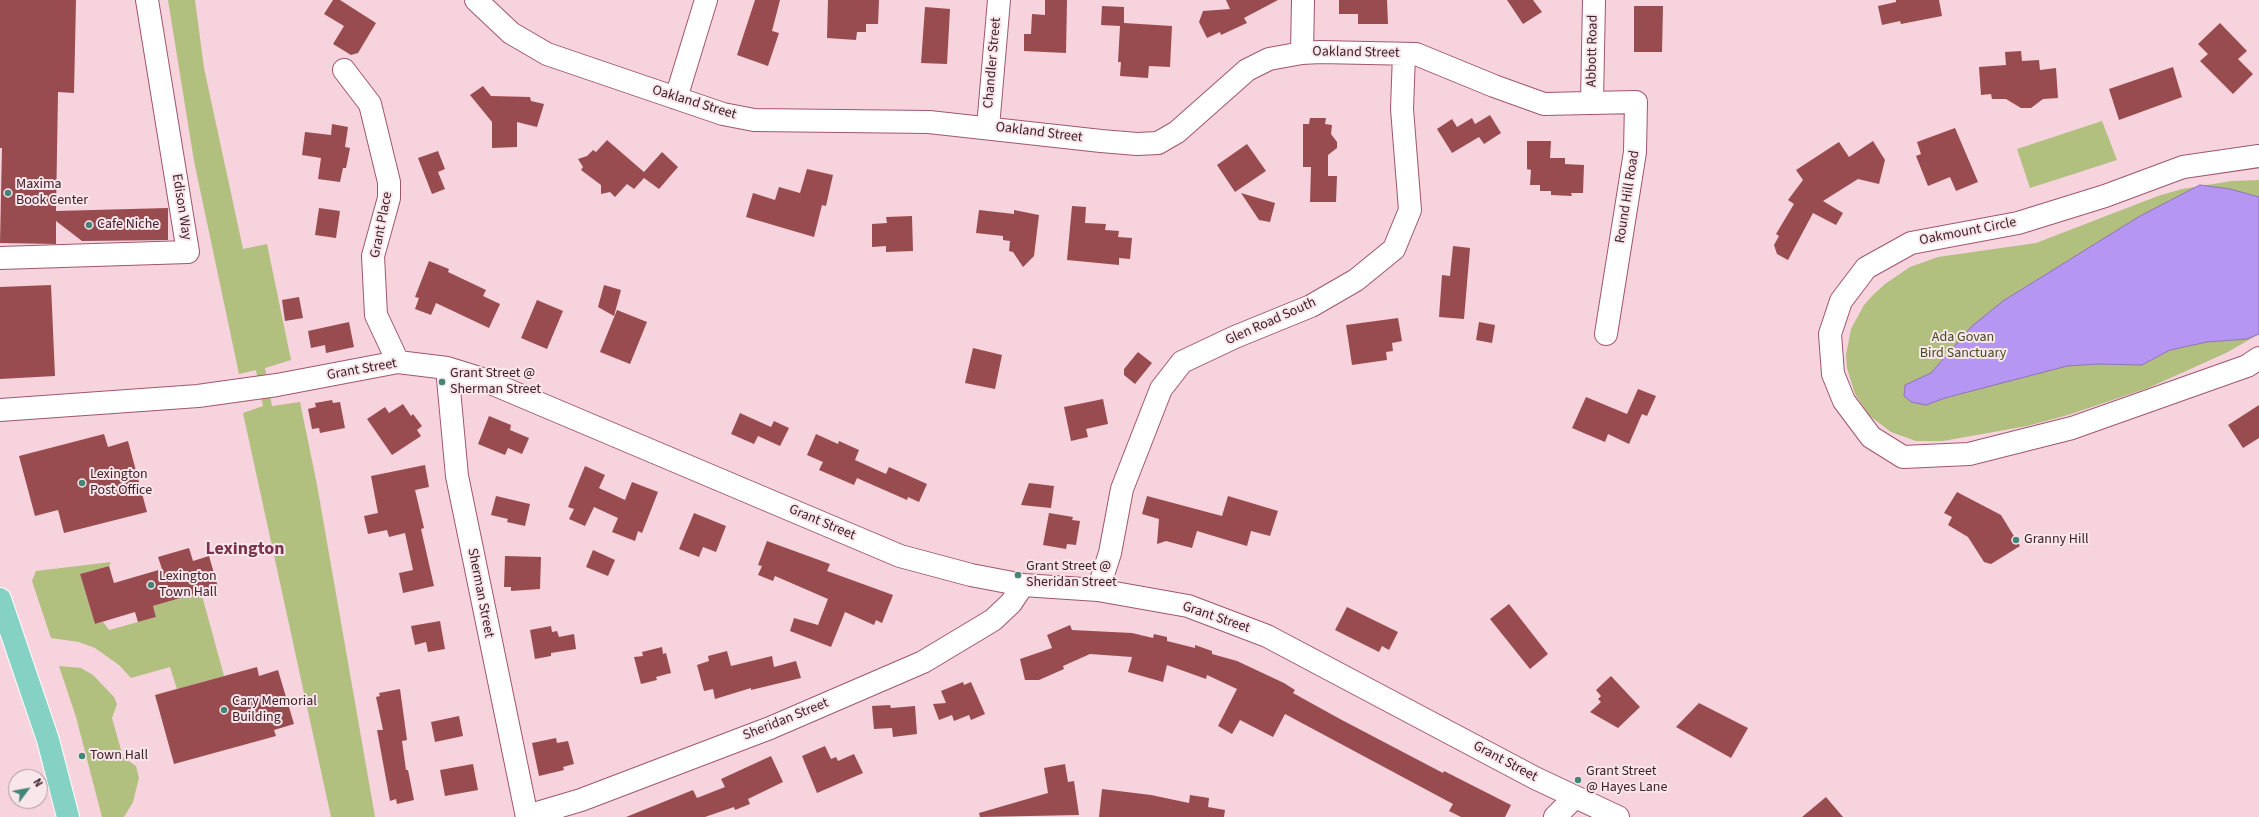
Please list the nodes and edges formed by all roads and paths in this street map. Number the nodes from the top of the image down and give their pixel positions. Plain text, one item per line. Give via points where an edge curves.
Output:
1 (147, 0) edge
2 (476, 0) edge
3 (706, 0) edge
4 (998, 0) edge
5 (1303, 0) edge
6 (1594, 0) edge
7 (1302, 53) junction
8 (1404, 54) junction
9 (344, 70) dead end
10 (676, 98) junction
11 (1592, 102) junction
12 (988, 127) junction
13 (2259, 156) edge
14 (0, 258) edge
15 (1606, 334) dead end
16 (2259, 358) edge
17 (398, 362) junction
18 (447, 368) junction
19 (0, 410) edge
20 (1023, 585) junction
21 (1098, 590) junction
22 (0, 599) edge
23 (1575, 797) junction
24 (68, 817) edge
25 (527, 817) edge
26 (1555, 817) edge
27 (1618, 817) edge

1 - 14 street, Edison Way via 188,252
2 - 10 street, Oakland Street via 511,33 547,54
3 - 10 street
4 - 12 street, Chandler Street
5 - 7 street
6 - 11 street, Abbott Road
7 - 8 street, Oakland Street
7 - 12 street, Oakland Street via 1269,59 1248,70 1177,132 1158,143 1101,141
8 - 11 street, Oakland Street via 1416,54 1544,104
8 - 21 street, Glen Road South via 1402,109 1410,210 1394,249 1356,280 1311,306 1182,362 1160,389 1122,489 1110,553
9 - 17 street, Grant Place via 370,104 390,182 389,198 373,256 376,315
10 - 12 street, Oakland Street via 723,114 754,120 876,120
11 - 15 street, Round Hill Road via 1636,102 1635,152
13 - 16 street, Oakmount Circle via 2183,167 2105,196 2018,223 1911,243 1866,268 1841,301 1830,334 1833,374 1844,401 1870,437 1903,457 1969,454 2066,430 2184,390 2247,366
17 - 18 street, Grant Street
17 - 19 street, Grant Street via 277,385 198,396
18 - 20 street, Grant Street via 486,381 900,556 971,575
18 - 25 street, Sherman Street via 456,476
20 - 21 street, Grant Street
20 - 25 street, Sheridan Street via 1011,603 993,620 923,662 776,726 581,800
21 - 23 street, Grant Street via 1188,606 1267,636
22 - 24 main road via 48,740
23 - 26 street
23 - 27 street, Grant Street

